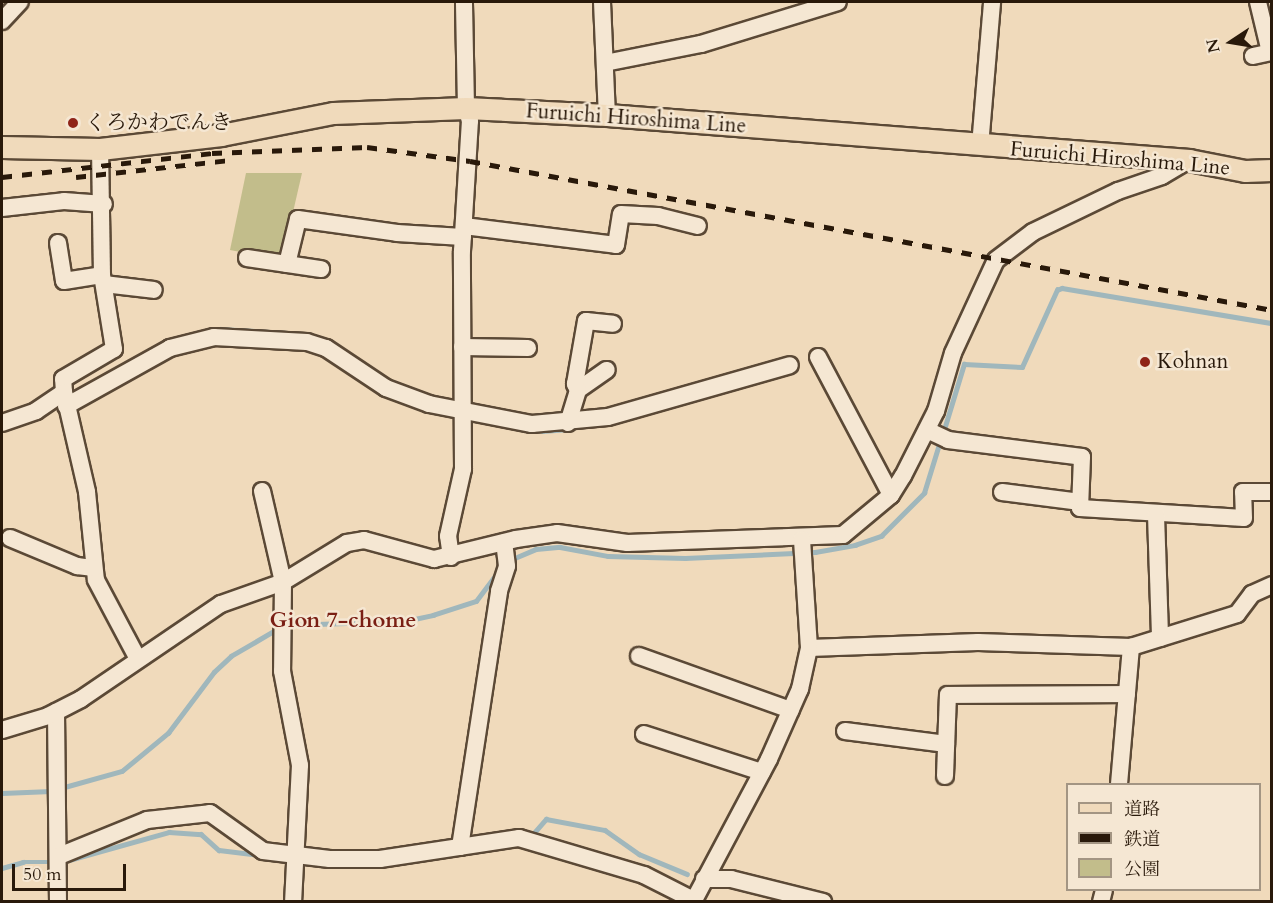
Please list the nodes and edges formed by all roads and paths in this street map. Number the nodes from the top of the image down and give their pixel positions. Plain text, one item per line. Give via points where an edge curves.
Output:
1 (20, 2) edge
2 (464, 2) edge
3 (602, 2) edge
4 (838, 2) edge
5 (992, 2) edge
6 (1258, 2) edge
7 (2, 21) edge
8 (1271, 52) edge
9 (1253, 56) dead end
10 (604, 63) junction
11 (466, 108) junction
12 (607, 115) junction
13 (980, 146) junction
14 (2, 147) edge
15 (100, 149) junction
16 (1189, 160) junction
17 (1272, 170) edge
18 (104, 204) junction
19 (2, 208) edge
20 (698, 226) dead end
21 (464, 232) junction
22 (58, 243) dead end
23 (247, 258) dead end
24 (287, 264) junction
25 (321, 268) dead end
26 (103, 279) junction
27 (154, 290) dead end
28 (613, 324) dead end
29 (462, 347) junction
30 (528, 348) dead end
31 (818, 357) dead end
32 (790, 365) dead end
33 (607, 370) dead end
34 (578, 390) junction
35 (65, 399) junction
36 (463, 410) junction
37 (2, 423) edge
38 (568, 423) junction
39 (927, 430) junction
40 (262, 491) dead end
41 (1002, 492) dead end
42 (1272, 492) edge
43 (891, 495) junction
44 (1080, 502) junction
45 (1156, 515) junction
46 (10, 538) dead end
47 (802, 539) junction
48 (504, 542) junction
49 (451, 557) junction
50 (94, 568) junction
51 (283, 582) junction
52 (1272, 585) edge
53 (1160, 638) junction
54 (1131, 646) junction
55 (809, 648) junction
56 (639, 656) dead end
57 (138, 659) junction
58 (1127, 694) junction
59 (791, 710) junction
60 (56, 712) junction
61 (2, 730) edge
62 (845, 731) dead end
63 (644, 734) dead end
64 (946, 744) junction
65 (762, 772) junction
66 (945, 776) dead end
67 (1119, 783) edge
68 (460, 847) junction
69 (59, 856) junction
70 (296, 856) junction
71 (704, 879) junction
72 (693, 901) edge
73 (58, 902) edge
74 (293, 902) edge
75 (823, 902) edge

1 - 7 street
2 - 11 street
3 - 10 street
4 - 10 street via 701,44
5 - 13 street
6 - 8 street
8 - 9 street
10 - 12 street
11 - 12 main road, Furuichi Hiroshima Line
11 - 15 main road, Furuichi Hiroshima Line via 333,113 222,135
11 - 21 street via 470,131
12 - 13 main road, Furuichi Hiroshima Line
13 - 16 main road, Furuichi Hiroshima Line
14 - 15 main road, Furuichi Hiroshima Line
15 - 18 street
16 - 17 main road, Furuichi Hiroshima Line via 1245,171
16 - 39 street via 1162,177 1118,191 1033,232 996,260 953,353
18 - 19 street via 64,201
18 - 26 street
20 - 21 street via 658,216 621,214 616,245
21 - 24 street via 397,233 298,219
21 - 29 street
22 - 26 street via 64,281
23 - 24 street
24 - 25 street
26 - 27 street
26 - 35 street via 114,349 63,379
28 - 34 street via 586,321 575,384
29 - 30 street
29 - 36 street
31 - 43 street
32 - 38 street via 608,417
33 - 34 street
34 - 38 street
35 - 36 street via 170,348 214,337 307,342 326,348 386,388 429,404
35 - 37 street
35 - 50 street via 87,492
36 - 38 street via 532,424
36 - 49 street via 463,469 448,536
39 - 43 street
39 - 44 street via 948,440 1082,457
40 - 51 street
41 - 44 street
42 - 45 street via 1243,492 1244,518
43 - 47 street via 843,535
44 - 45 street via 1080,508
45 - 53 street
46 - 50 street via 77,566
47 - 48 street via 627,543 557,533
47 - 55 street
48 - 49 street
48 - 68 street via 507,566 497,603
49 - 51 street via 434,559 364,540 322,555
50 - 57 street via 126,642
51 - 57 street via 221,604
51 - 70 street via 282,671 300,765
52 - 53 street via 1252,594 1237,614
53 - 54 street
54 - 55 street via 978,642
54 - 58 street
55 - 59 street
56 - 59 street
57 - 60 street
58 - 64 street via 948,695
58 - 67 street
59 - 65 street
60 - 61 street
60 - 69 street
62 - 64 street
63 - 65 street
64 - 66 street
65 - 71 street
68 - 70 street via 380,859
68 - 72 street via 519,838 644,875
69 - 70 street via 110,832 193,812 210,813 224,820 263,851
69 - 73 street
70 - 74 street
71 - 72 street
71 - 75 street via 730,879

